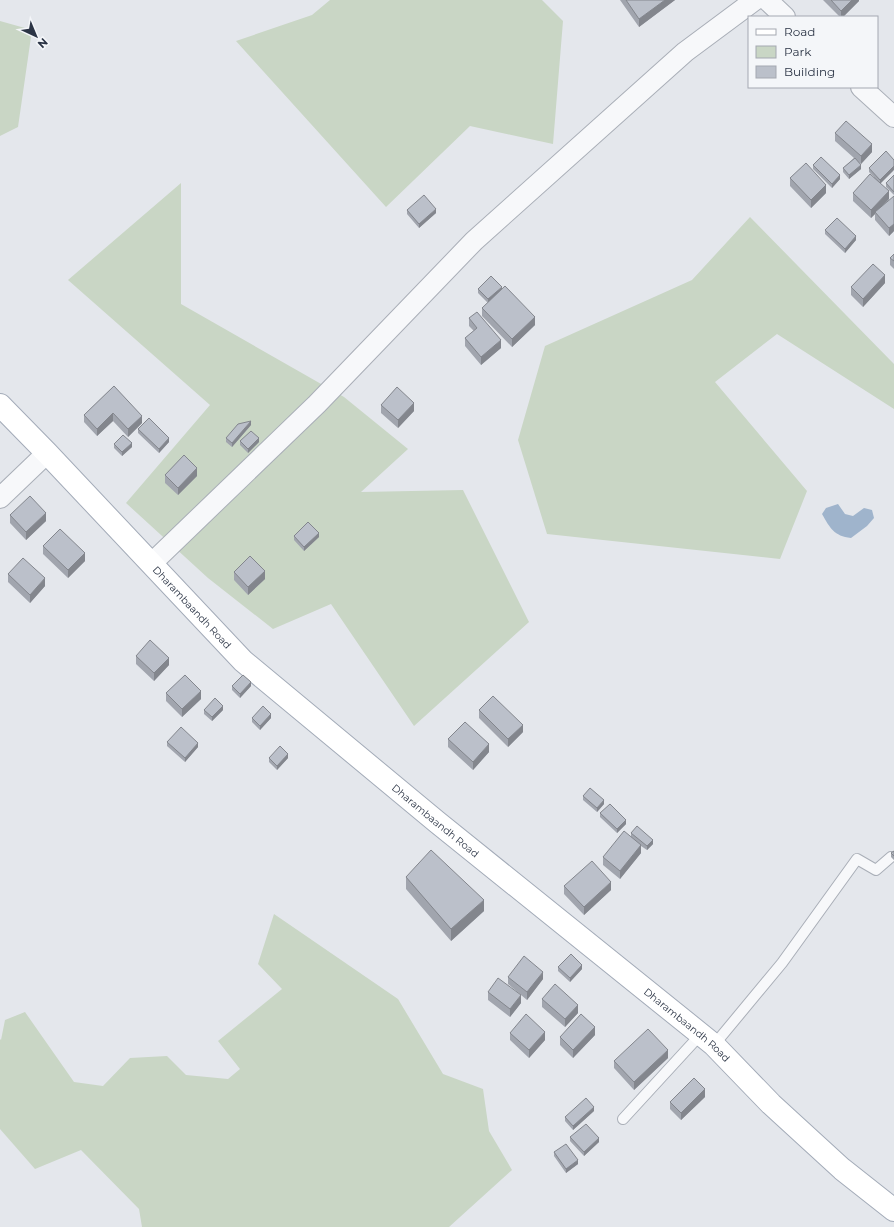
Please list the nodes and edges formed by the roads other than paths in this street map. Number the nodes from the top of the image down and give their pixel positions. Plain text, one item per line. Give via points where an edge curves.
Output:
1 (755, 0) edge
2 (767, 0) edge
3 (784, 16) edge
4 (862, 88) edge
5 (894, 117) edge
6 (0, 405) edge
7 (47, 453) junction
8 (0, 498) edge
9 (152, 563) junction
10 (891, 857) edge
11 (707, 1039) junction
12 (623, 1119) dead end
13 (894, 1210) edge

1 - 9 street via 685,52 474,241 317,404
2 - 3 street
4 - 5 street
6 - 7 main road, Dharambaandh Road
7 - 8 street
7 - 9 main road, Dharambaandh Road
9 - 11 main road, Dharambaandh Road via 243,660 443,826
10 - 11 lane via 876,870 857,859 782,963
11 - 12 lane
11 - 13 main road, Dharambaandh Road via 771,1104 842,1169

